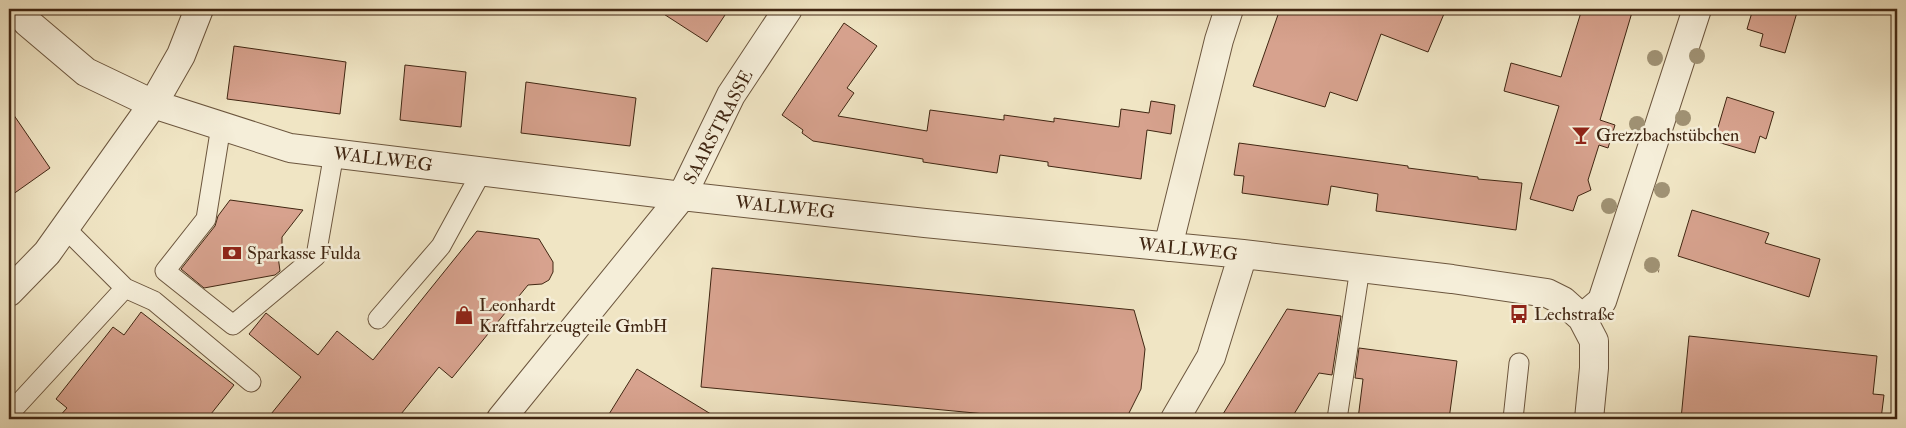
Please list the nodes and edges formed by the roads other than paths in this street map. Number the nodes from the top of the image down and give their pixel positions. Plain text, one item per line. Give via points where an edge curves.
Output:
1 (16, 9) edge
2 (199, 9) edge
3 (788, 9) edge
4 (1227, 9) edge
5 (1697, 9) edge
6 (153, 104) junction
7 (221, 126) junction
8 (334, 154) junction
9 (482, 171) junction
10 (682, 196) junction
11 (66, 228) junction
12 (1168, 247) junction
13 (1244, 254) junction
14 (1360, 268) junction
15 (125, 288) junction
16 (9, 292) edge
17 (1582, 318) junction
18 (378, 319) dead end
19 (1519, 363) dead end
20 (251, 382) dead end
21 (9, 414) edge
22 (501, 419) edge
23 (1175, 419) edge
24 (1337, 419) edge
25 (1513, 419) edge
26 (1588, 419) edge

1 - 6 street, WALLWEG via 86,72
2 - 6 street via 181,55
3 - 10 street, SAARSTRASSE via 732,95
4 - 12 street
5 - 17 street via 1602,301
6 - 7 street, WALLWEG
6 - 11 street
7 - 8 street, WALLWEG via 290,148
7 - 8 lane via 206,219 165,271 233,325 316,256
8 - 9 street, WALLWEG
9 - 10 street, WALLWEG
9 - 18 lane via 442,246
10 - 12 street, WALLWEG
10 - 22 street, SAARSTRASSE
11 - 15 lane
11 - 16 street
12 - 13 street, WALLWEG
13 - 14 street, WALLWEG
13 - 23 street via 1211,358
14 - 17 street, WALLWEG via 1546,293 1563,301
14 - 24 lane
15 - 20 lane via 154,301
15 - 21 lane
17 - 26 street via 1594,341
19 - 25 lane

